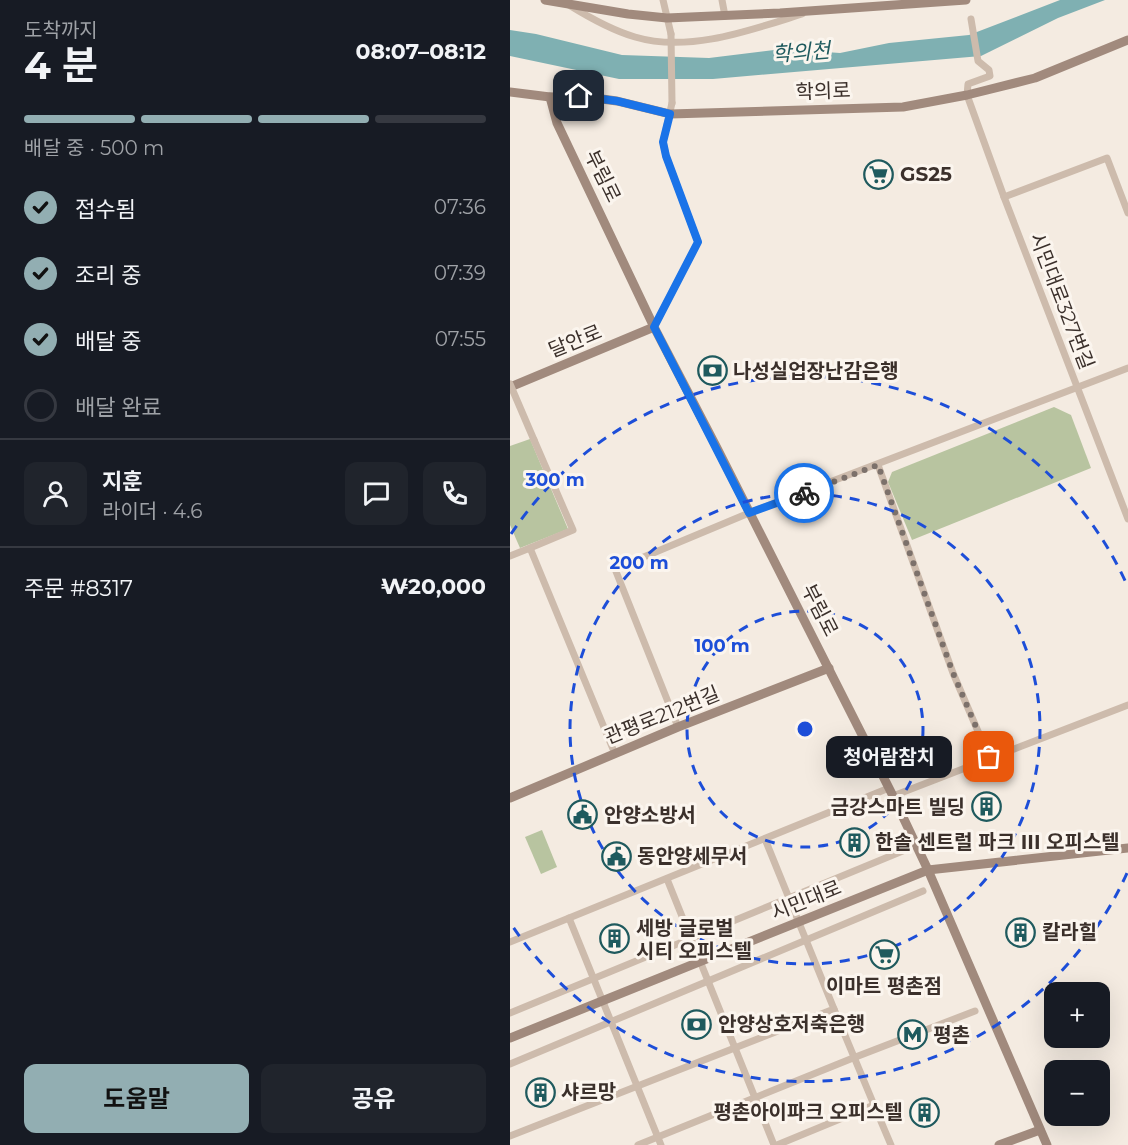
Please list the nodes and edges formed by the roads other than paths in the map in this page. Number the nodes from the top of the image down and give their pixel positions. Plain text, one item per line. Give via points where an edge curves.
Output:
1 (545, 0) edge
2 (663, 0) edge
3 (722, 0) edge
4 (966, 0) edge
5 (881, 3) edge
6 (567, 4) junction
7 (812, 11) junction
8 (725, 16) junction
9 (667, 18) junction
10 (971, 21) dead end
11 (1128, 40) edge
12 (510, 92) edge
13 (968, 95) junction
14 (549, 97) junction
15 (670, 114) junction
16 (1004, 197) junction
17 (1128, 213) edge
18 (654, 327) junction
19 (1128, 368) edge
20 (510, 386) edge
21 (1078, 386) junction
22 (878, 465) junction
23 (749, 513) junction
24 (1128, 519) edge
25 (530, 548) junction
26 (510, 556) edge
27 (830, 668) junction
28 (1128, 705) edge
29 (678, 727) junction
30 (615, 754) junction
31 (989, 757) junction
32 (891, 792) junction
33 (510, 798) edge
34 (765, 839) junction
35 (1128, 848) edge
36 (905, 850) dead end
37 (928, 870) junction
38 (667, 879) junction
39 (923, 891) dead end
40 (790, 897) junction
41 (569, 918) junction
42 (800, 921) junction
43 (690, 939) junction
44 (806, 939) junction
45 (510, 942) edge
46 (700, 962) junction
47 (593, 979) junction
48 (708, 981) junction
49 (603, 1001) junction
50 (834, 1009) junction
51 (975, 1011) dead end
52 (510, 1013) edge
53 (610, 1022) junction
54 (510, 1038) edge
55 (736, 1047) junction
56 (853, 1058) junction
57 (510, 1064) edge
58 (636, 1086) junction
59 (756, 1096) junction
60 (874, 1105) junction
61 (1040, 1130) junction
62 (510, 1136) edge
63 (657, 1137) junction
64 (638, 1145) edge
65 (661, 1145) edge
66 (776, 1145) edge
67 (891, 1145) edge
68 (999, 1145) edge
69 (1047, 1145) edge

1 - 6 street
2 - 9 street
3 - 8 street
4 - 5 street
5 - 7 street
6 - 7 street via 596,22 637,37 685,42 745,31
6 - 9 street
7 - 8 street
8 - 9 street
9 - 15 street, bridge via 671,34
10 - 13 street via 978,61 990,76 968,84
11 - 13 street, 학의로 via 1035,78
12 - 14 street, 학의로
13 - 15 street, 학의로 via 903,107
13 - 16 street, 시민대로327번길
14 - 15 street, 학의로 via 617,101
14 - 18 street, 부림로 via 557,123
15 - 18 street via 663,142 666,156 698,242
16 - 17 street via 1107,158
16 - 21 street, 시민대로327번길
18 - 20 street, 달안로
18 - 23 street, 부림로
19 - 21 street
20 - 25 street, bridge via 573,530
21 - 22 street
21 - 24 street, 시민대로327번길
22 - 23 street
22 - 31 street via 953,673
23 - 27 street, 부림로
23 - 29 street via 615,569
25 - 26 street
25 - 30 street
27 - 29 street, 관평로212번길
27 - 32 street, 부림로
28 - 31 street
29 - 30 street, 관평로212번길
30 - 33 street, 관평로212번길
31 - 32 street
32 - 34 street
32 - 37 street, 부림로
34 - 38 street
34 - 40 street
35 - 37 street, 시민대로
36 - 40 street
37 - 42 street, 시민대로
37 - 61 street, 부림로
38 - 41 street
38 - 43 street
39 - 44 street
40 - 42 street
40 - 43 street
41 - 45 street
41 - 47 street
42 - 44 street
42 - 46 street, 시민대로
43 - 46 street
43 - 47 street
44 - 48 street
44 - 50 street
46 - 48 street
46 - 49 street, 시민대로
47 - 49 street
47 - 52 street
48 - 53 street
48 - 55 street
49 - 53 street
49 - 54 street, 시민대로
50 - 55 street
50 - 56 street
51 - 56 street
53 - 57 street
53 - 58 street
55 - 58 street
55 - 59 street
56 - 59 street
56 - 60 street
58 - 62 street
58 - 63 street
59 - 63 street
59 - 66 street
60 - 66 street
60 - 67 street
61 - 68 street
61 - 69 street, 부림로
63 - 64 street
63 - 65 street

